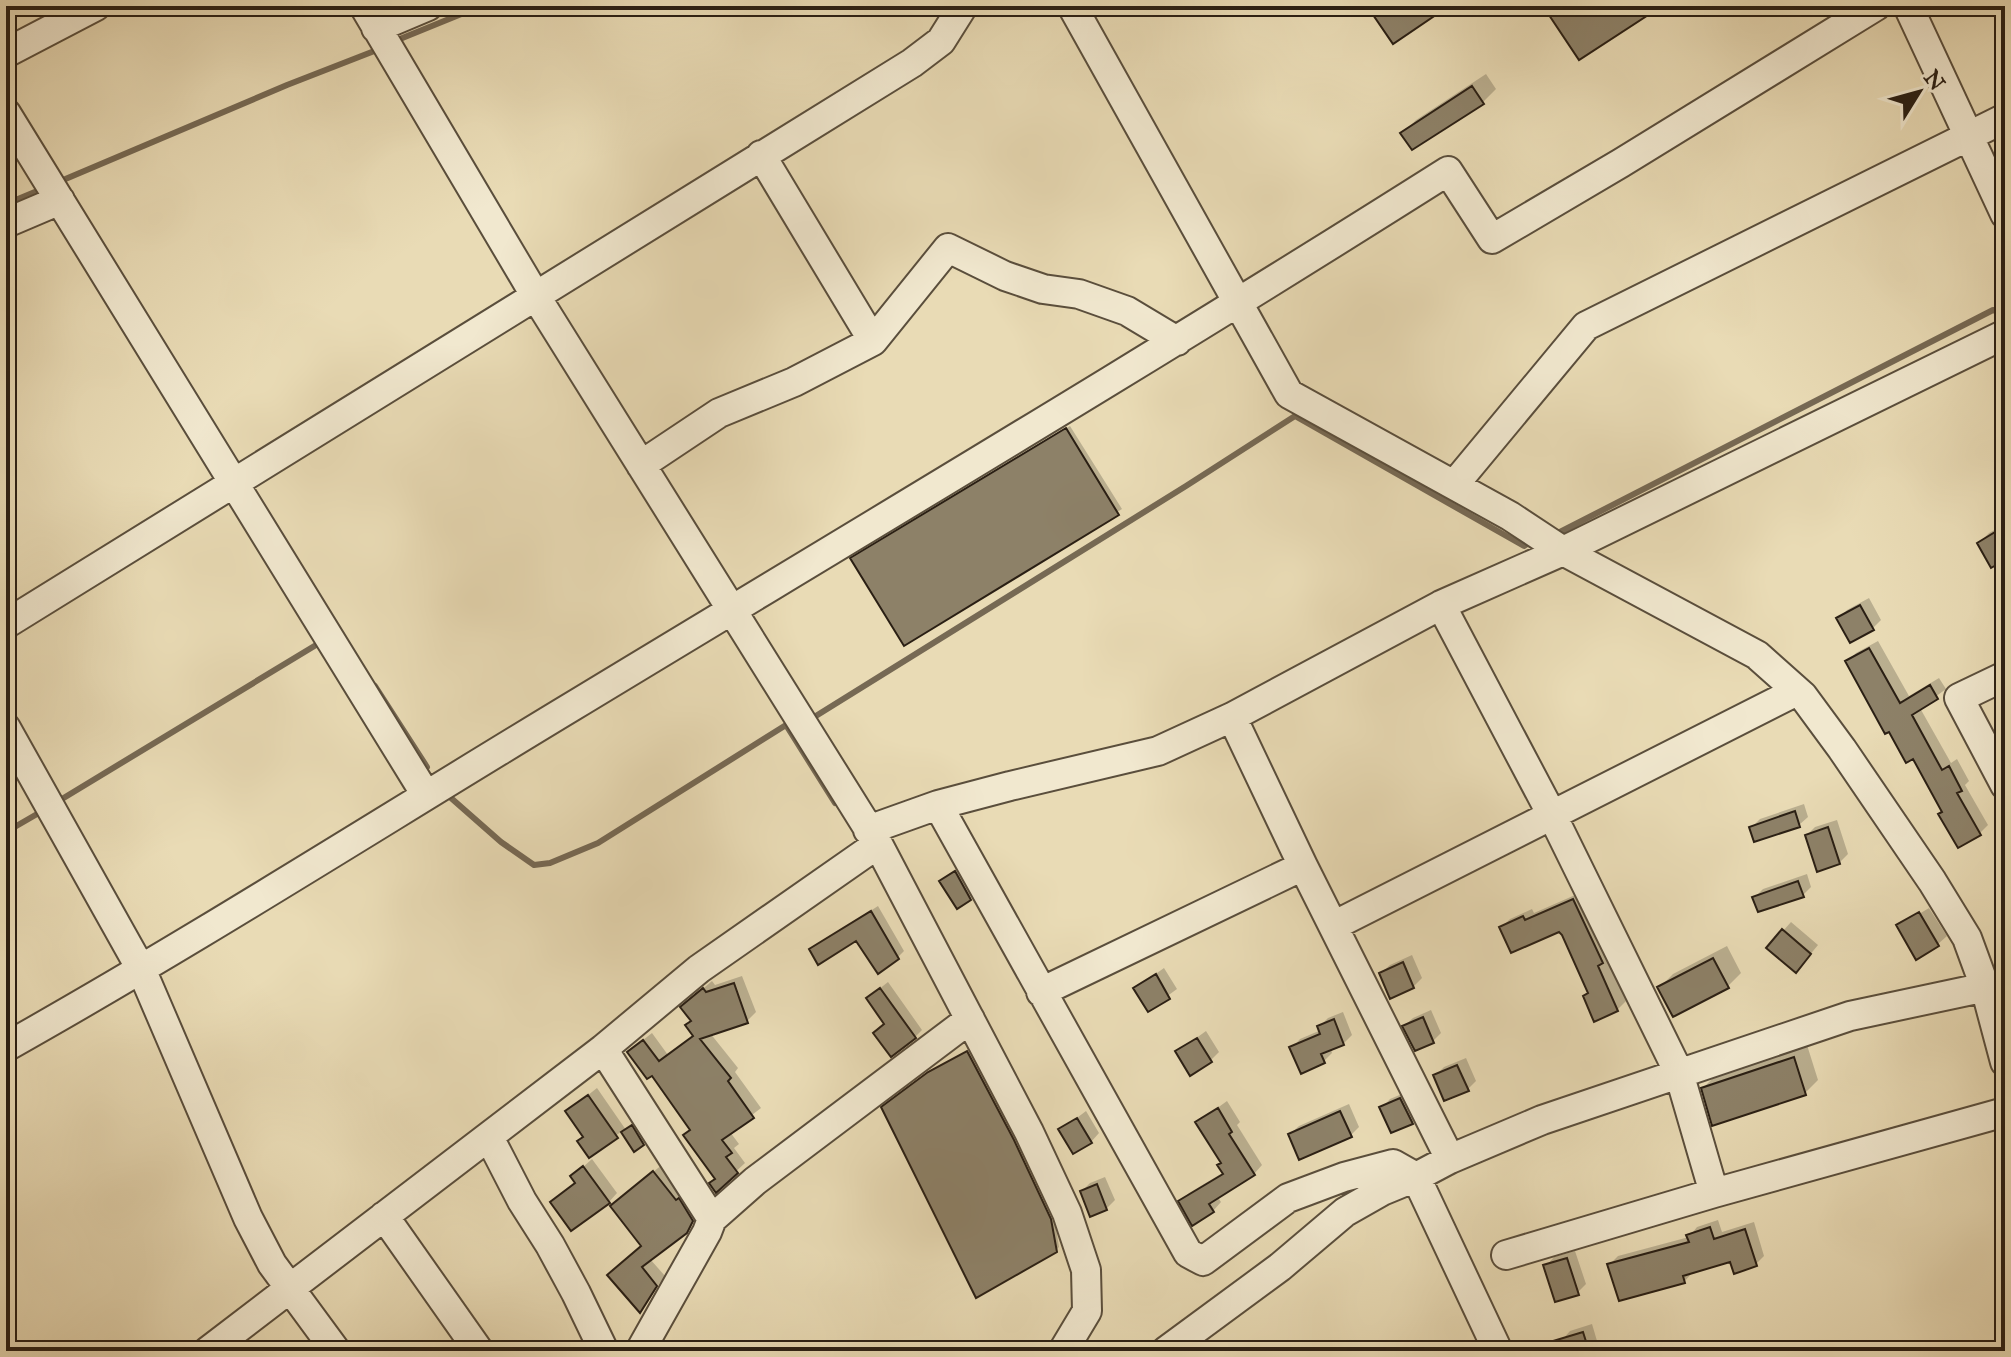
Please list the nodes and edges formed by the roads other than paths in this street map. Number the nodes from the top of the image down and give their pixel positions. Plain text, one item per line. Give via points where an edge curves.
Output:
1 (96, 6) edge
2 (428, 6) edge
3 (963, 6) edge
4 (1072, 6) edge
5 (1876, 6) edge
6 (1908, 6) edge
7 (378, 31) edge
8 (6, 53) edge
9 (6, 113) edge
10 (2005, 118) edge
11 (1969, 136) junction
12 (761, 155) junction
13 (54, 190) junction
14 (2005, 214) edge
15 (6, 223) edge
16 (535, 295) junction
17 (1239, 304) junction
18 (2005, 334) edge
19 (873, 341) junction
20 (1177, 341) junction
21 (641, 465) junction
22 (233, 482) junction
23 (1454, 485) junction
24 (1563, 551) junction
25 (1441, 605) junction
26 (732, 610) junction
27 (6, 624) edge
28 (2005, 676) edge
29 (1797, 691) junction
30 (1232, 717) junction
31 (6, 728) edge
32 (2005, 785) edge
33 (426, 795) junction
34 (938, 805) junction
35 (1553, 817) junction
36 (873, 837) junction
37 (1303, 866) junction
38 (1335, 925) junction
39 (142, 971) junction
40 (1995, 985) edge
41 (1041, 992) junction
42 (964, 1024) junction
43 (6, 1047) edge
44 (603, 1049) junction
45 (2005, 1062) edge
46 (1679, 1073) junction
47 (2005, 1112) edge
48 (489, 1137) junction
49 (1450, 1159) junction
50 (1416, 1177) junction
51 (1714, 1193) junction
52 (384, 1216) junction
53 (712, 1219) junction
54 (1506, 1255) dead end
55 (289, 1288) junction
56 (208, 1351) edge
57 (336, 1351) edge
58 (479, 1351) edge
59 (604, 1351) edge
60 (640, 1351) edge
61 (1063, 1351) edge
62 (1166, 1351) edge
63 (1498, 1351) edge

1 - 8 street
2 - 7 street
3 - 12 street via 941,41 912,63
4 - 17 street
5 - 17 street via 1492,239 1448,171
6 - 11 street
7 - 16 street
9 - 13 street
10 - 11 street
11 - 14 street
11 - 23 street via 1586,326
12 - 16 street
12 - 19 street
13 - 15 street
13 - 22 street
16 - 21 street
16 - 22 street
17 - 20 street
17 - 23 street via 1289,394
18 - 24 street
19 - 20 street via 948,248 1005,276 1127,311
19 - 21 street via 719,413
20 - 26 street
21 - 26 street
22 - 27 street
22 - 33 street
23 - 24 street
24 - 25 street
24 - 29 street via 1757,655
25 - 30 street
25 - 35 street
26 - 33 street
26 - 36 street
28 - 32 street via 1959,698
29 - 35 street
29 - 40 street via 1932,881
30 - 34 street via 1158,751
30 - 37 street
31 - 39 street
33 - 39 street
34 - 36 street
34 - 41 street
35 - 38 street
35 - 46 street
36 - 42 street
36 - 44 street
37 - 38 street
37 - 41 street
38 - 49 street
39 - 43 street
39 - 55 street via 248,1218
40 - 45 street
40 - 46 street via 1850,1016
41 - 50 street via 1188,1253 1203,1261 1288,1198 1393,1164
42 - 53 street
42 - 61 street via 1050,1174 1086,1270 1087,1311
44 - 48 street
44 - 53 street
46 - 49 street via 1542,1120
46 - 51 street
47 - 51 street
48 - 52 street
48 - 59 street
49 - 50 street
50 - 62 street via 1345,1212
50 - 63 street
51 - 54 street
52 - 55 street
52 - 58 street
53 - 60 street
55 - 56 street
55 - 57 street

